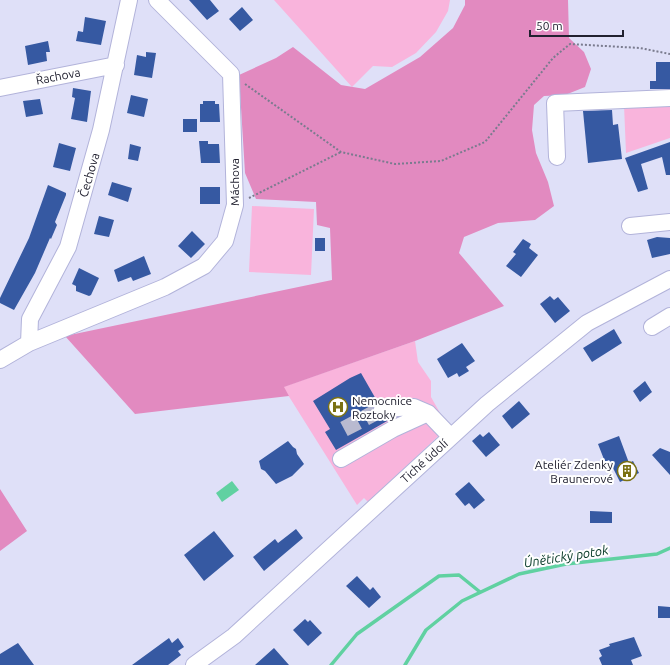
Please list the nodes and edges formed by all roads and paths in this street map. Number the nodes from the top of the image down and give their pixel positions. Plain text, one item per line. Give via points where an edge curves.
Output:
1 (129, 0) edge
2 (157, 0) edge
3 (670, 54) edge
4 (116, 65) junction
5 (231, 74) junction
6 (0, 88) edge
7 (670, 98) edge
8 (341, 152) junction
9 (556, 156) dead end
10 (236, 205) junction
11 (670, 222) edge
12 (630, 226) dead end
13 (670, 279) edge
14 (670, 316) edge
15 (652, 327) dead end
16 (28, 343) junction
17 (0, 360) edge
18 (382, 408) tunnel mouth
19 (428, 413) junction
20 (451, 437) junction
21 (341, 459) dead end
22 (194, 665) edge

1 - 4 street, Čechova
2 - 5 street
3 - 8 path via 640,48 570,44 547,64 484,142 441,162 395,164
4 - 6 street, Řachova
4 - 16 street, Čechova via 101,130 68,247 30,319
5 - 8 path
5 - 10 street, Máchova
7 - 9 street via 555,103
8 - 10 path
10 - 16 street, Máchova via 225,241 204,266 165,287
11 - 12 street
13 - 20 street, Tiché údolí via 587,323 487,404
14 - 15 street
16 - 17 street, Máchova
18 - 19 street via 414,407
19 - 20 street
19 - 21 street via 393,429
20 - 22 street, Tiché údolí via 234,636

